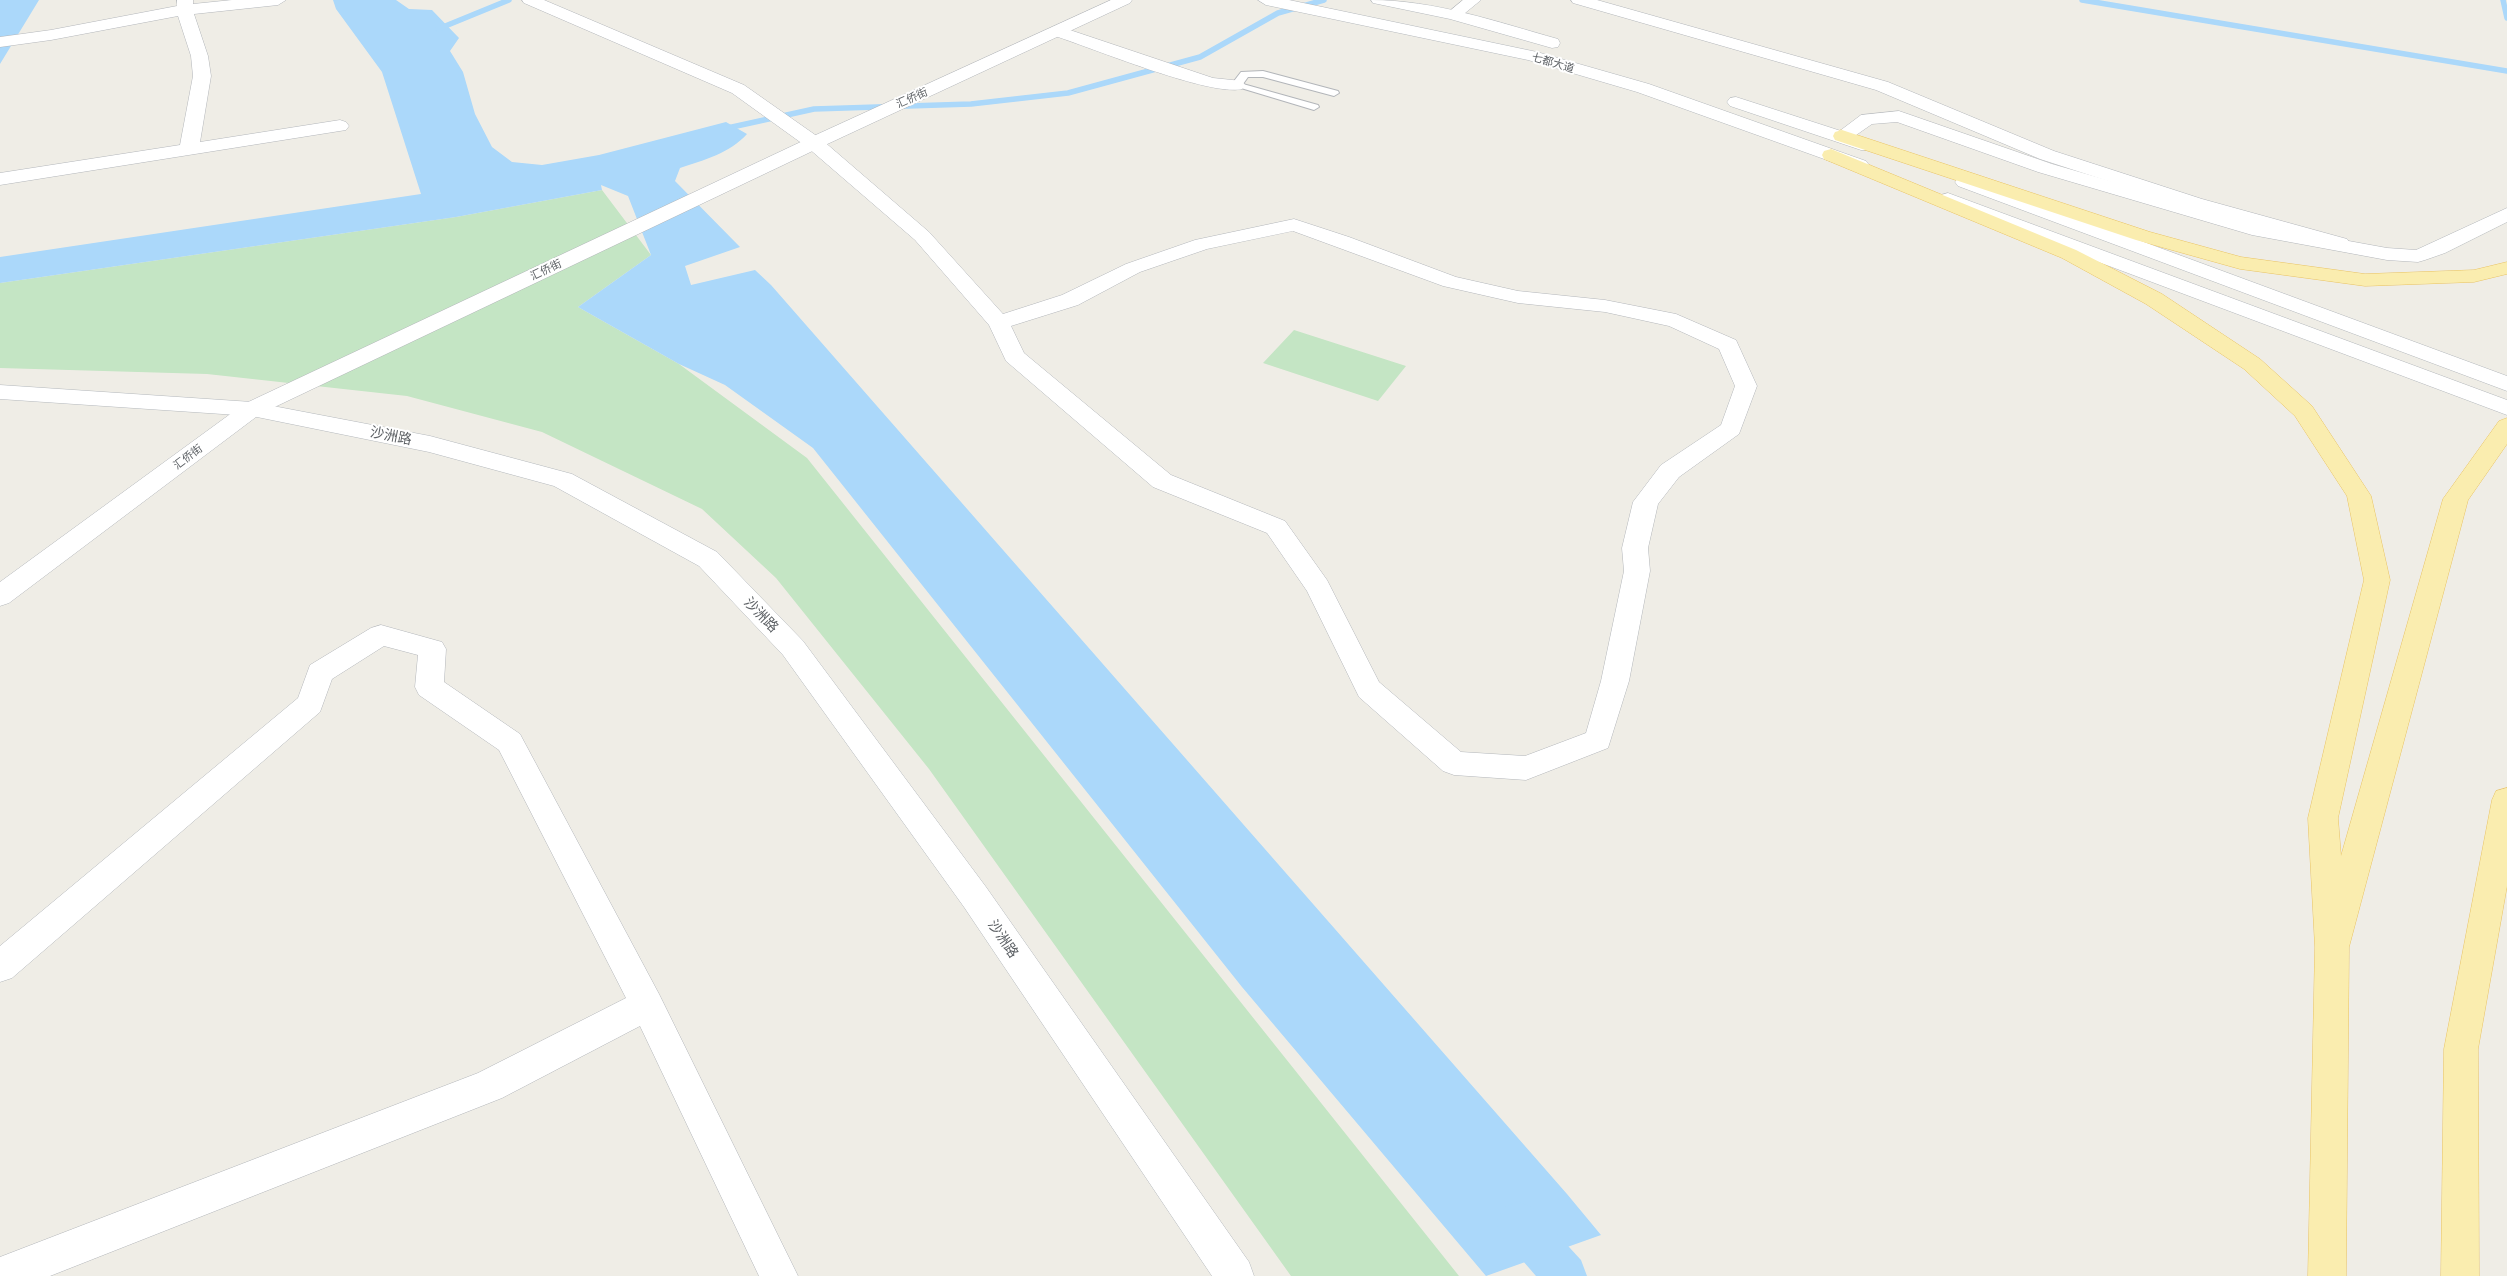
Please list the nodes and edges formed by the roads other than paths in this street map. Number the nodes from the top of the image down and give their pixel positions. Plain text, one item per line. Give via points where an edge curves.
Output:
1 (278, 0) edge
2 (530, 0) edge
3 (1124, 0) edge
4 (1379, 0) edge
5 (1473, 0) edge
6 (1579, 0) edge
7 (1273, 1) edge
8 (185, 5) edge
9 (1453, 15) junction
10 (1058, 31) junction
11 (0, 42) edge
12 (1570, 49) dead end
13 (1588, 55) dead end
14 (1236, 85) junction
15 (1701, 91) dead end
16 (1334, 93) dead end
17 (1720, 97) dead end
18 (1314, 107) dead end
19 (340, 126) dead end
20 (814, 143) junction
21 (1837, 145) junction
22 (189, 149) junction
23 (0, 179) edge
24 (2507, 214) edge
25 (2351, 246) junction
26 (2507, 268) edge
27 (999, 323) junction
28 (2507, 384) edge
29 (0, 392) edge
30 (2507, 408) edge
31 (252, 410) junction
32 (2507, 426) edge
33 (0, 596) edge
34 (2507, 800) edge
35 (2332, 947) junction
36 (0, 967) edge
37 (647, 1005) junction
38 (1, 1276) edge
39 (779, 1276) edge
40 (1235, 1276) edge
41 (2327, 1276) edge
42 (2460, 1276) edge

1 - 8 street
2 - 20 street via 738,90
3 - 10 street, 汇侨街
4 - 9 street, 七都大道
5 - 9 street
6 - 25 street via 1882,86 2047,154 2195,204
7 - 21 street, 七都大道 via 1531,56
8 - 11 street via 50,35
8 - 22 street via 202,76
9 - 12 street, 七都大道
10 - 14 street via 1211,83
10 - 20 street, 汇侨街
13 - 15 street, 七都大道
14 - 16 lane via 1245,74 1263,74
14 - 18 lane
17 - 21 street
19 - 22 street
20 - 27 street via 922,236
20 - 31 street, 汇侨街
21 - 25 street via 1867,119 1899,116 2045,168 2258,231
21 - 26 main road via 2240,263 2365,280 2474,276
21 - 28 street
21 - 30 street
21 - 35 main road via 2068,254 2154,299 2252,364 2304,411 2359,496 2377,580 2323,818
22 - 23 street
24 - 25 street via 2418,256 2387,254
27 - 27 street via 1014,356 1162,481 1276,527 1318,587 1369,689 1454,763 1526,768 1598,740 1615,681 1636,571 1635,548 1646,502 1670,471 1731,428 1746,386 1728,345 1676,321 1605,306 1518,297 1450,282 1294,225 1202,244 1133,268 1070,300
29 - 31 street, 沙洲路
31 - 33 street, 汇侨街
31 - 40 street, 沙洲路 via 430,444 563,480 708,559 793,648 980,905
32 - 35 main road via 2456,499
34 - 42 main road via 2461,1049
35 - 41 main road
36 - 37 street via 310,704 320,673 381,635 432,649 429,687 510,742
37 - 38 street via 489,1086
37 - 39 street

